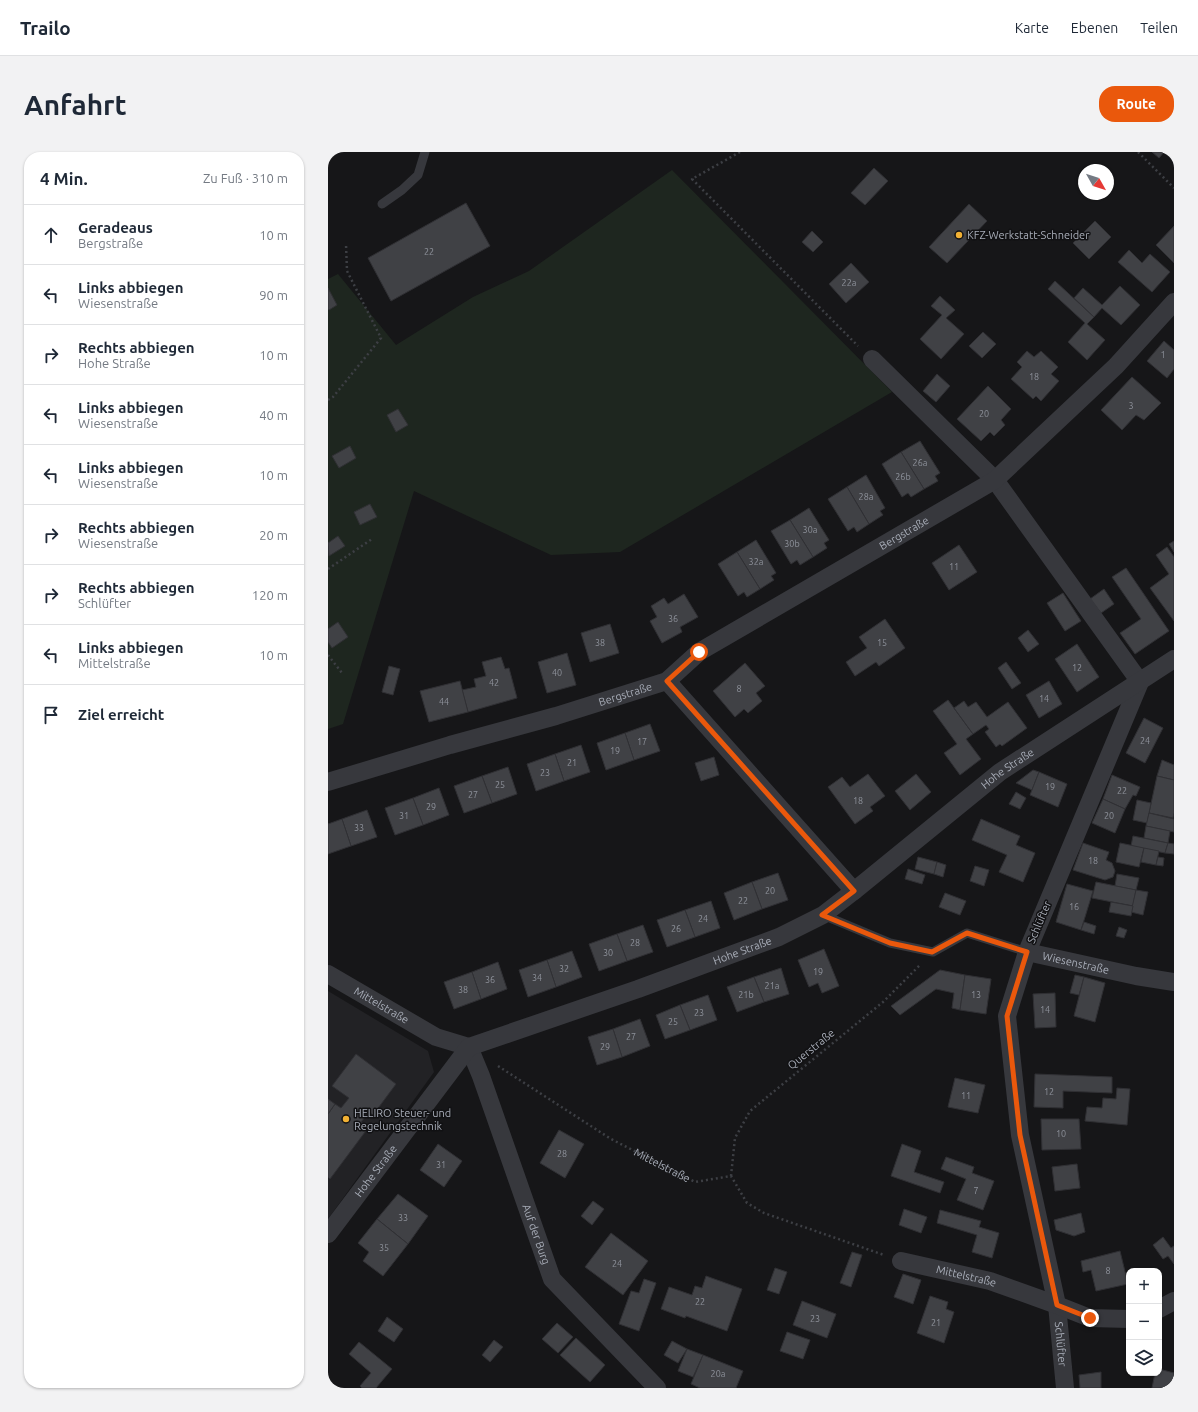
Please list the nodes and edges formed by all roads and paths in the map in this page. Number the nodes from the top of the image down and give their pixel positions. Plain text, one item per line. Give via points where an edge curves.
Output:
1 (425, 152) edge
2 (740, 152) edge
3 (1138, 152) edge
4 (1174, 188) edge
5 (382, 204) dead end
6 (346, 244) dead end
7 (1174, 302) edge
8 (872, 359) joint
9 (328, 400) edge
10 (995, 480) junction
11 (372, 539) dead end
12 (328, 569) edge
13 (328, 655) edge
14 (1174, 659) edge
15 (342, 673) dead end
16 (667, 681) junction
17 (1140, 682) junction
18 (328, 782) edge
19 (854, 891) junction
20 (822, 915) junction
21 (932, 952) junction
22 (1027, 952) junction
23 (328, 974) edge
24 (1174, 982) edge
25 (469, 1047) junction
26 (495, 1064) dead end
27 (731, 1176) junction
28 (328, 1234) edge
29 (901, 1261) joint
30 (1174, 1301) edge
31 (1057, 1305) junction
32 (1162, 1307) edge
33 (1126, 1319) edge
34 (657, 1388) edge
35 (1065, 1388) edge

1 - 5 lane via 418,175
2 - 8 path via 692,179
3 - 4 path
6 - 9 path via 347,271 381,338 334,397
7 - 10 street, Bergstraße via 1116,366
8 - 10 street
10 - 16 street, Bergstraße via 699,652
10 - 17 street
11 - 12 path
13 - 15 path
14 - 17 street, Hohe Straße
16 - 18 street, Bergstraße
16 - 19 street
17 - 19 street, Hohe Straße via 1000,772
17 - 22 street, Schlüfter
19 - 20 street, Hohe Straße
20 - 21 lane via 890,943
20 - 25 street, Hohe Straße via 779,937
21 - 22 lane, Wiesenstraße via 967,933
21 - 27 path, Querstraße via 883,1002 750,1111 735,1138
22 - 24 street, Wiesenstraße
22 - 31 street, Schlüfter via 1007,1016 1020,1135
23 - 25 street, Mittelstraße via 436,1037
25 - 28 street, Hohe Straße
25 - 34 street, Auf der Burg via 552,1279
26 - 27 path, Mittelstraße via 611,1139 695,1182
27 - 29 path via 747,1203 764,1213
29 - 31 street, Mittelstraße via 990,1282
30 - 32 street
31 - 33 street, Mittelstraße via 1090,1318
31 - 35 street, Schlüfter

